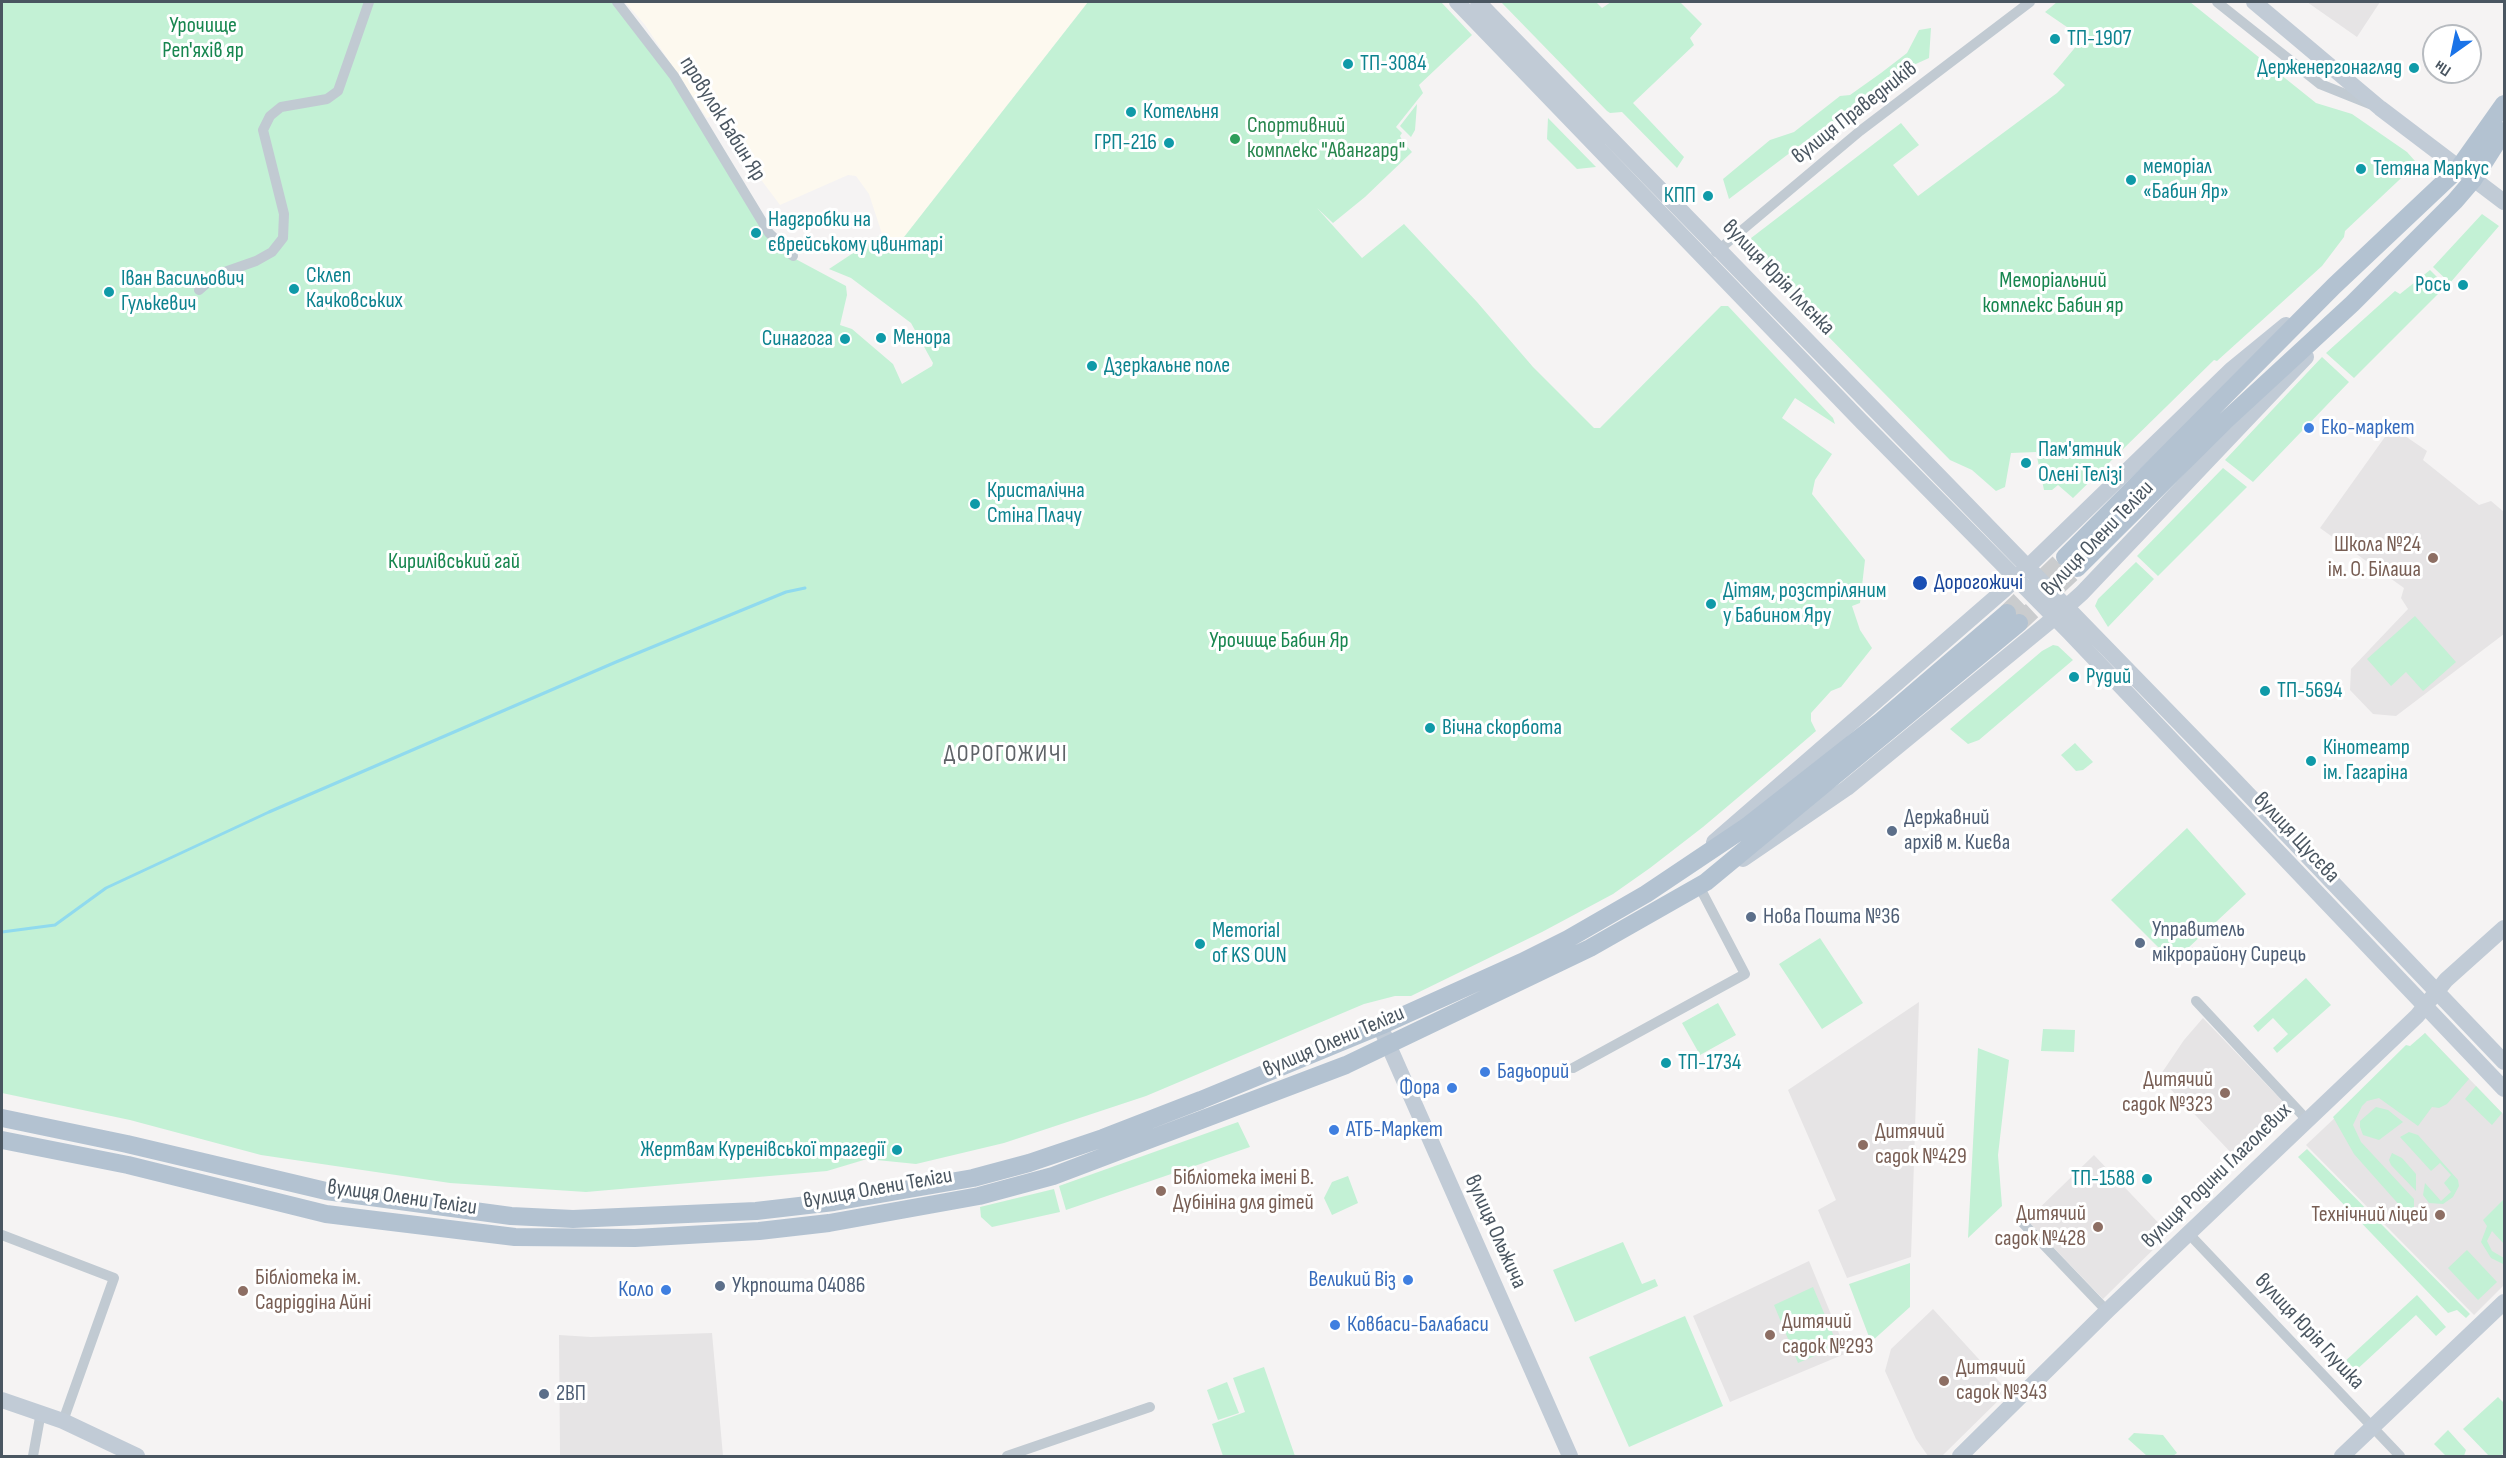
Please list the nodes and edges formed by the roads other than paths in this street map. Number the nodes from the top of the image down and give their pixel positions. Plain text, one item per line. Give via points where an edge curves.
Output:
1 (369, 2) edge
2 (617, 2) edge
3 (1457, 2) edge
4 (1478, 2) edge
5 (2030, 2) edge
6 (2217, 2) edge
7 (2254, 2) edge
8 (1490, 25) junction
9 (2505, 104) edge
10 (2380, 108) junction
11 (2505, 131) edge
12 (2458, 169) junction
13 (2473, 180) junction
14 (2505, 202) edge
15 (1713, 255) junction
16 (793, 256) dead end
17 (2334, 286) junction
18 (198, 290) dead end
19 (2352, 304) junction
20 (2021, 574) junction
21 (2060, 612) junction
22 (1691, 863) junction
23 (1703, 884) junction
24 (2505, 928) edge
25 (2436, 990) junction
26 (2196, 1001) dead end
27 (2425, 1006) junction
28 (1380, 1026) junction
29 (1389, 1046) junction
30 (2505, 1062) edge
31 (1573, 1068) dead end
32 (2505, 1089) edge
33 (2, 1118) edge
34 (2308, 1121) junction
35 (2, 1140) edge
36 (2020, 1220) dead end
37 (2189, 1234) junction
38 (2, 1235) edge
39 (2505, 1302) edge
40 (2107, 1311) junction
41 (2, 1400) edge
42 (1150, 1407) dead end
43 (41, 1412) junction
44 (63, 1421) junction
45 (2373, 1428) junction
46 (33, 1456) edge
47 (137, 1456) edge
48 (1012, 1456) edge
49 (1570, 1456) edge
50 (1960, 1456) edge
51 (2342, 1456) edge
52 (2400, 1456) edge

1 - 18 street via 338,91 327,99 281,107 270,116 263,130 284,214 283,238 273,252 216,275
2 - 16 street, провулок Бабин Яр via 674,76 769,233
3 - 8 main road, вулиця Юрія Іллєнка
4 - 8 main road, вулиця Юрія Іллєнка
5 - 15 street, вулиця Праведників via 1860,131
6 - 10 street via 2320,84
7 - 10 main road
8 - 15 main road, вулиця Юрія Іллєнка
9 - 12 main road, вулиця Олени Теліги
10 - 12 main road
11 - 13 main road, вулиця Олени Теліги
12 - 13 main road
12 - 17 main road, вулиця Олени Теліги
13 - 14 main road
13 - 19 main road, вулиця Олени Теліги
15 - 20 main road, вулиця Юрія Іллєнка
17 - 19 main road, вулиця Олени Теліги via 2071,562
17 - 20 main road, вулиця Олени Теліги via 2231,370
19 - 21 main road, вулиця Олени Теліги via 2235,432
20 - 21 main road, вулиця Юрія Іллєнка
20 - 22 main road, вулиця Олени Теліги
21 - 23 main road, вулиця Олени Теліги via 1847,788 1784,834
21 - 25 main road, вулиця Щусєва
21 - 27 main road, вулиця Щусєва
22 - 23 main road, вулиця Олени Теліги via 1746,826 2013,618
22 - 28 main road, вулиця Олени Теліги via 1559,944
23 - 29 main road, вулиця Олени Теліги via 1590,948
23 - 31 street via 1745,974
24 - 25 main road, вулиця Родини Глаголєвих
25 - 27 main road, вулиця Родини Глаголєвих
25 - 30 main road, вулиця Щусєва
26 - 34 street
27 - 32 main road, вулиця Щусєва
27 - 34 main road, вулиця Родини Глаголєвих
28 - 29 main road, вулиця Ольжича
28 - 33 main road, вулиця Олени Теліги via 1103,1138 1029,1163 922,1188 756,1211 573,1219 431,1206 326,1191
29 - 35 main road, вулиця Олени Теліги via 1053,1176 980,1196 759,1231 635,1238 526,1238 440,1228 326,1214 128,1165
29 - 49 main road, вулиця Ольжича
34 - 37 main road, вулиця Родини Глаголєвих
36 - 40 street
37 - 40 main road, вулиця Родини Глаголєвих
37 - 45 street, вулиця Юрія Глушка
38 - 44 street via 114,1278
39 - 45 main road
40 - 50 main road, вулиця Родини Глаголєвих
41 - 43 main road
42 - 48 street
43 - 44 main road
43 - 46 street
44 - 47 main road
45 - 51 main road
45 - 52 street, вулиця Юрія Глушка

